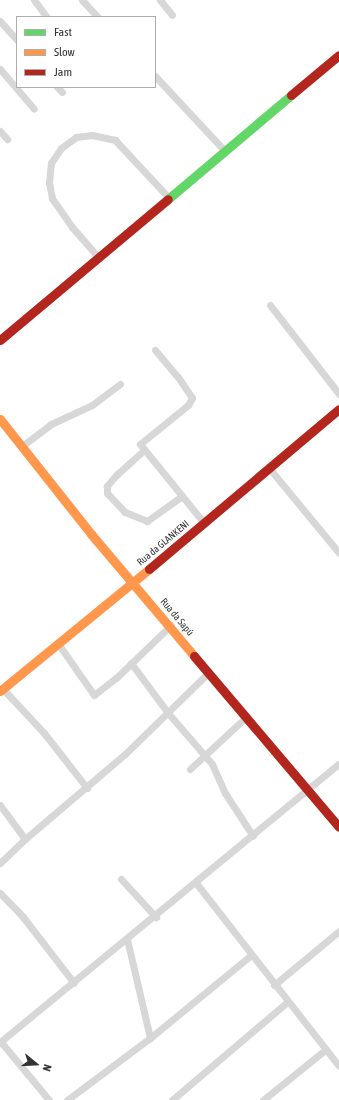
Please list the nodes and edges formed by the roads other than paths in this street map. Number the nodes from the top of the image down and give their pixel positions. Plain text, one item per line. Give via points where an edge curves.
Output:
1 (34, 0) edge
2 (82, 0) edge
3 (160, 0) edge
4 (172, 14) dead end
5 (46, 16) edge
6 (97, 16) edge
7 (0, 21) edge
8 (16, 39) edge
9 (339, 55) edge
10 (0, 69) edge
11 (156, 77) edge
12 (16, 88) edge
13 (16, 88) edge
14 (34, 109) dead end
15 (0, 130) edge
16 (7, 139) dead end
17 (225, 151) junction
18 (169, 198) junction
19 (99, 258) junction
20 (270, 305) dead end
21 (0, 340) edge
22 (155, 350) dead end
23 (120, 384) dead end
24 (339, 394) edge
25 (339, 409) edge
26 (0, 419) edge
27 (22, 446) junction
28 (144, 450) junction
29 (268, 468) junction
30 (182, 496) junction
31 (204, 523) junction
32 (339, 553) edge
33 (133, 582) junction
34 (170, 625) junction
35 (59, 645) junction
36 (132, 663) junction
37 (209, 672) junction
38 (1, 690) edge
39 (168, 713) junction
40 (246, 716) junction
41 (205, 755) junction
42 (339, 764) edge
43 (190, 769) dead end
44 (87, 788) junction
45 (308, 790) junction
46 (0, 805) edge
47 (339, 828) edge
48 (253, 836) junction
49 (25, 838) junction
50 (0, 863) edge
51 (121, 879) dead end
52 (196, 883) junction
53 (0, 893) edge
54 (156, 917) junction
55 (339, 931) edge
56 (127, 939) junction
57 (251, 955) junction
58 (74, 983) junction
59 (274, 985) junction
60 (287, 1002) junction
61 (150, 1038) junction
62 (0, 1042) edge
63 (325, 1050) junction
64 (339, 1066) edge
65 (48, 1100) edge
66 (68, 1100) edge
67 (172, 1100) edge
68 (263, 1100) edge

1 - 5 street
2 - 6 street
3 - 4 street
7 - 8 street
9 - 17 street
10 - 12 street
11 - 17 street
13 - 14 street
15 - 16 street
17 - 18 street
18 - 19 street
18 - 19 street via 115,140 92,135 76,137 61,148 51,163 49,182 52,198 72,227
19 - 21 street
20 - 24 street
22 - 28 street via 192,398 188,405 141,441
23 - 27 street via 92,405 51,424
25 - 29 street, Rua da GLANKENI
26 - 27 street, Rua da Sapú
27 - 33 street, Rua da Sapú via 91,534
28 - 30 street
28 - 30 street via 117,474 107,486 107,493 125,512 147,521 154,519
29 - 31 street, Rua da GLANKENI
29 - 32 street
30 - 31 street
31 - 33 street, Rua da GLANKENI
33 - 34 street, Rua da Sapú
33 - 35 street, Rua da GLANKENI
34 - 36 street
34 - 37 street, Rua da Sapú
35 - 36 street via 92,695 100,693
35 - 38 street, Rua da GLANKENI
36 - 39 street
37 - 39 street
37 - 40 street, Rua da Sapú
38 - 44 street via 44,733
39 - 41 street
39 - 44 street
40 - 41 street
40 - 45 street, Rua da Sapú
41 - 43 street
41 - 48 street via 215,770 225,794
42 - 45 street
44 - 49 street
45 - 47 street, Rua da Sapú
45 - 48 street
46 - 49 street
48 - 52 street
49 - 50 street
51 - 54 street
52 - 54 street
52 - 57 street
53 - 58 street via 23,917
54 - 56 street
55 - 59 street
56 - 58 street
56 - 61 street
57 - 59 street
57 - 61 street
58 - 62 street
59 - 60 street
60 - 63 street
60 - 67 street
61 - 66 street
62 - 65 street
63 - 64 street
63 - 68 street

